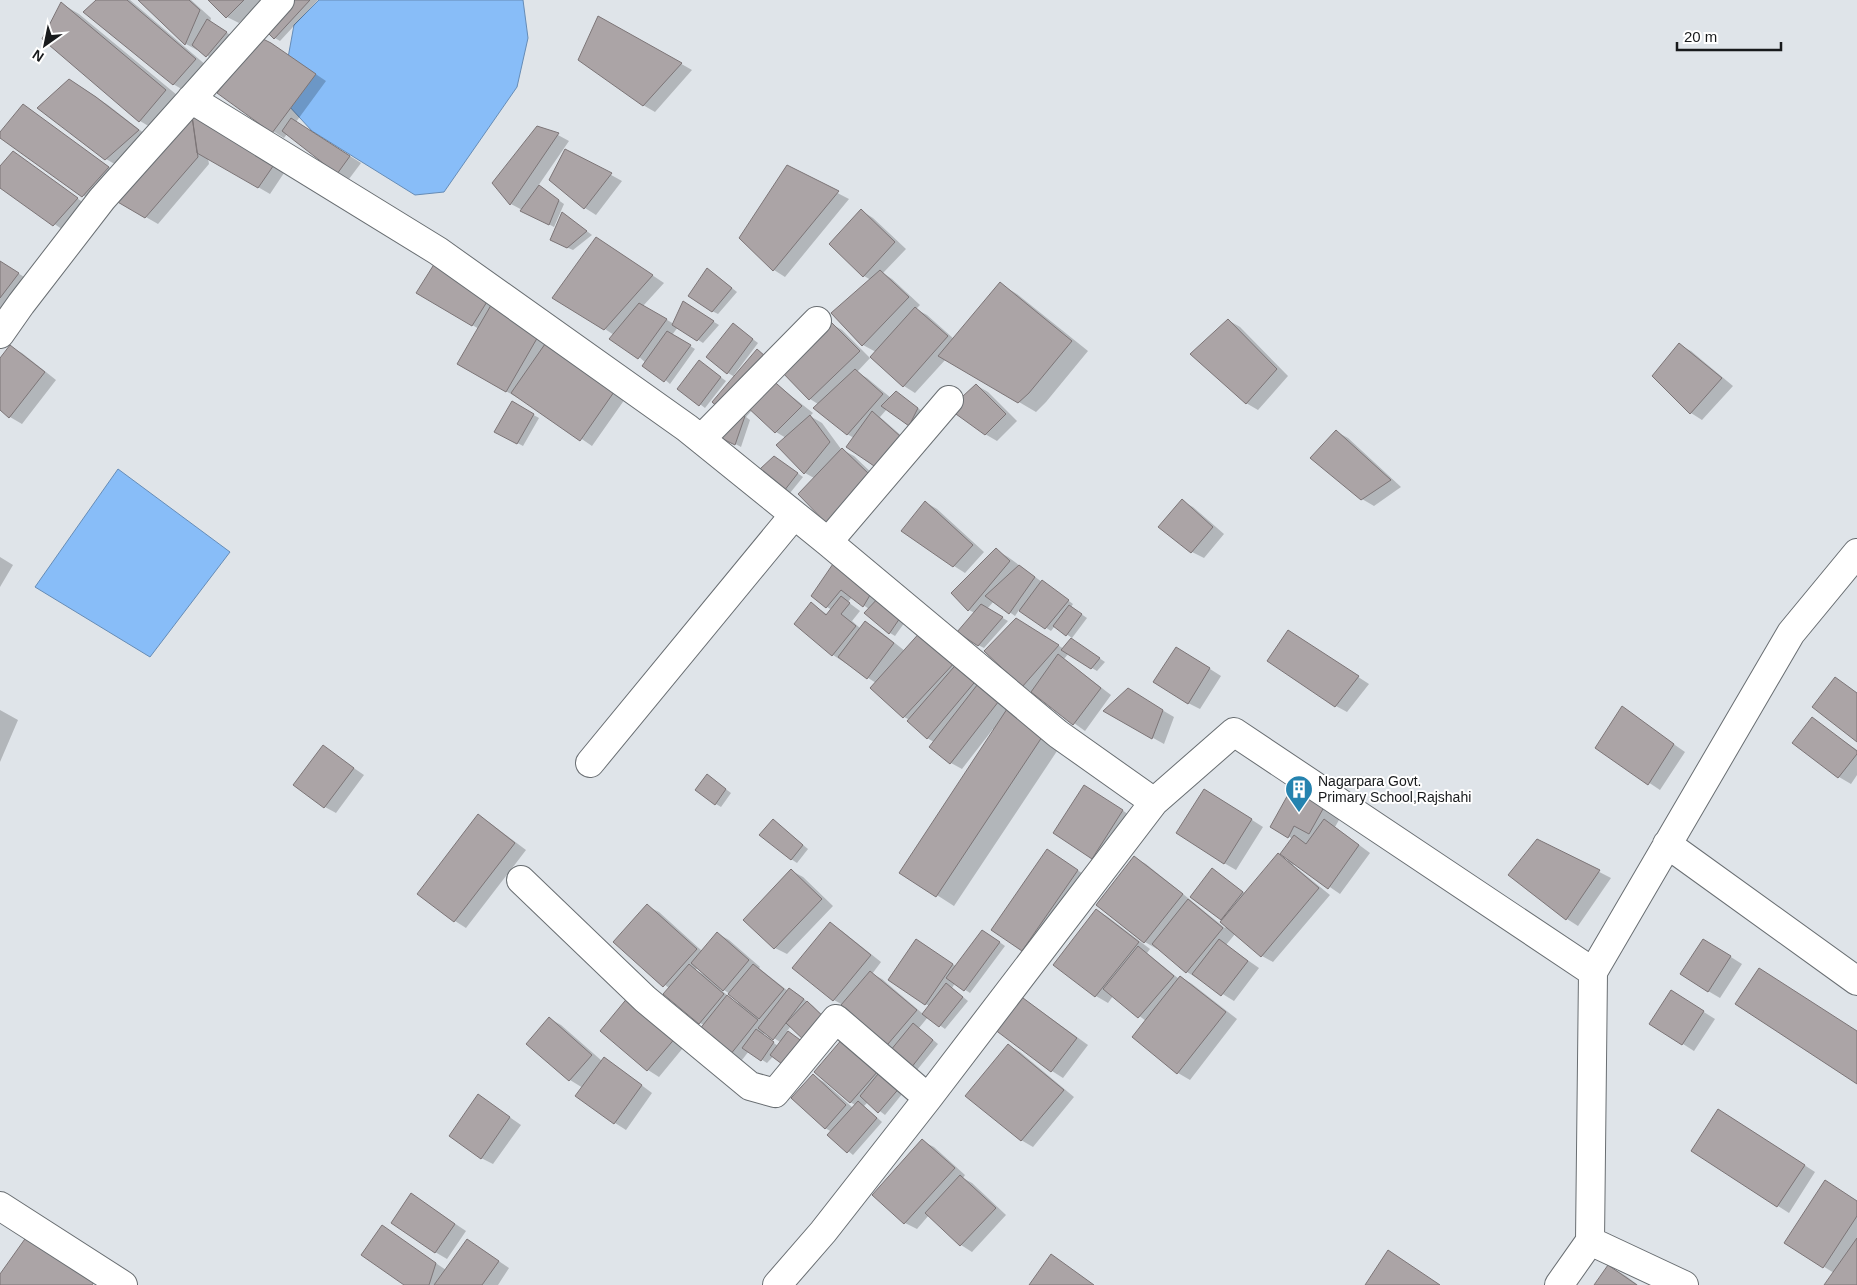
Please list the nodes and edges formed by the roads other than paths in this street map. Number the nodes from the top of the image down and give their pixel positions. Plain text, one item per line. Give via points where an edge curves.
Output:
1 (280, 0) edge
2 (191, 99) junction
3 (817, 321) dead end
4 (0, 334) edge
5 (949, 400) dead end
6 (701, 439) junction
7 (794, 515) junction
8 (828, 542) junction
9 (1857, 553) edge
10 (590, 763) dead end
11 (1154, 802) junction
12 (1667, 844) junction
13 (521, 880) dead end
14 (1593, 972) junction
15 (1857, 981) edge
16 (928, 1098) junction
17 (0, 1206) edge
18 (1590, 1241) junction
19 (124, 1285) edge
20 (777, 1285) edge
21 (1559, 1285) edge
22 (1684, 1285) edge

1 - 2 street
2 - 4 street via 102,199
2 - 6 street via 438,251
3 - 6 street
5 - 8 street
6 - 7 street
7 - 8 street
7 - 10 street
8 - 11 street via 1058,734
9 - 12 street via 1791,633
11 - 14 street via 1234,732
11 - 16 street
12 - 14 street
12 - 15 street
13 - 16 street via 645,999 750,1086 775,1093 836,1019
14 - 18 street
16 - 20 street
17 - 19 street
18 - 21 street
18 - 22 street

